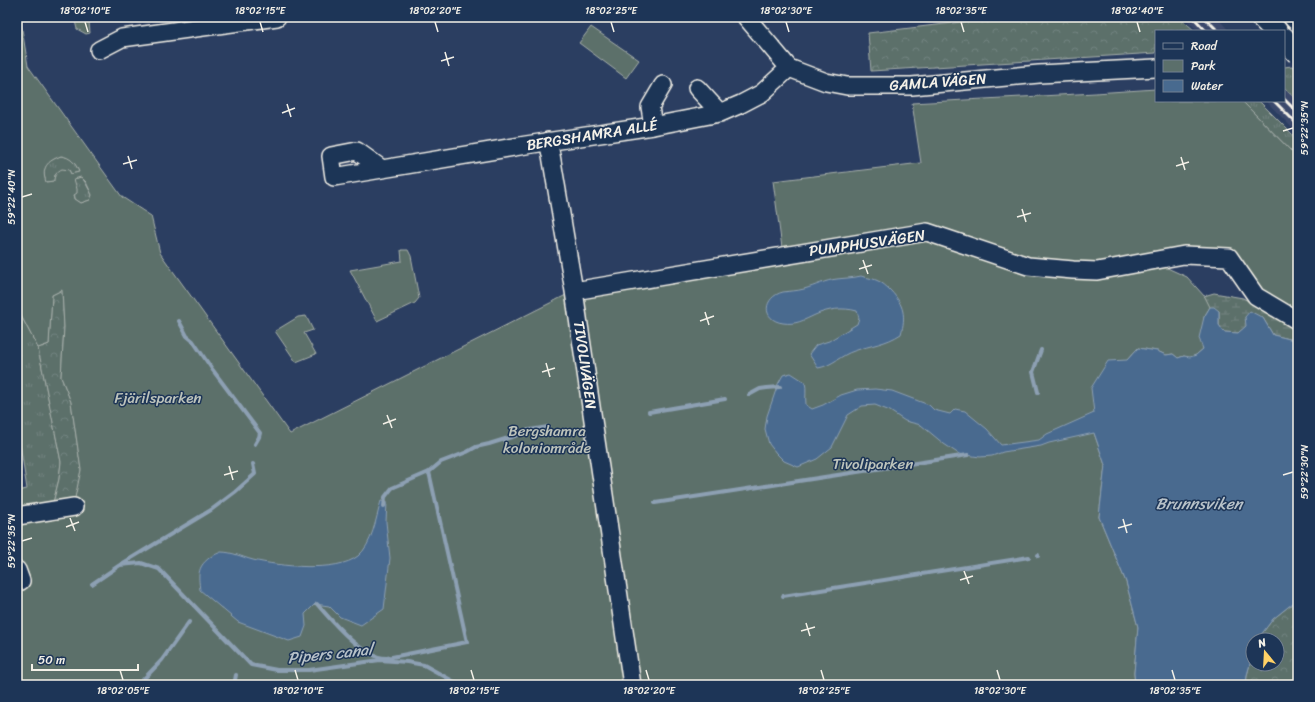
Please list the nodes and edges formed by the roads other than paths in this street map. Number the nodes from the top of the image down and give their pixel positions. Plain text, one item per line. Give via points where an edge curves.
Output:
1 (277, 17) edge
2 (746, 17) edge
3 (1295, 17) edge
4 (1298, 20) edge
5 (1285, 40) edge
6 (99, 50) dead end
7 (1298, 53) edge
8 (1285, 56) edge
9 (789, 68) junction
10 (1155, 68) edge
11 (663, 85) dead end
12 (697, 88) dead end
13 (720, 113) junction
14 (653, 126) junction
15 (548, 142) junction
16 (382, 169) dead end
17 (574, 291) junction
18 (1298, 321) edge
19 (74, 507) dead end
20 (17, 516) edge
21 (632, 685) edge

1 - 6 street via 122,38
2 - 9 street, GAMLA VÄGEN
3 - 4 main road
5 - 7 main road, bridge
7 - 8 street
9 - 10 street, GAMLA VÄGEN via 826,82 854,86 912,86 1039,74
9 - 13 street, BERGSHAMRA ALLÉ via 762,93
11 - 14 street via 650,106
12 - 13 street
13 - 14 street, BERGSHAMRA ALLÉ
14 - 15 street, BERGSHAMRA ALLÉ
15 - 16 street, BERGSHAMRA ALLÉ
15 - 17 street, TIVOLIVÄGEN
17 - 18 street, PUMPHUSVÄGEN via 927,232 1028,266 1097,271 1184,255 1229,257 1256,296
17 - 21 street, TIVOLIVÄGEN
19 - 20 street

